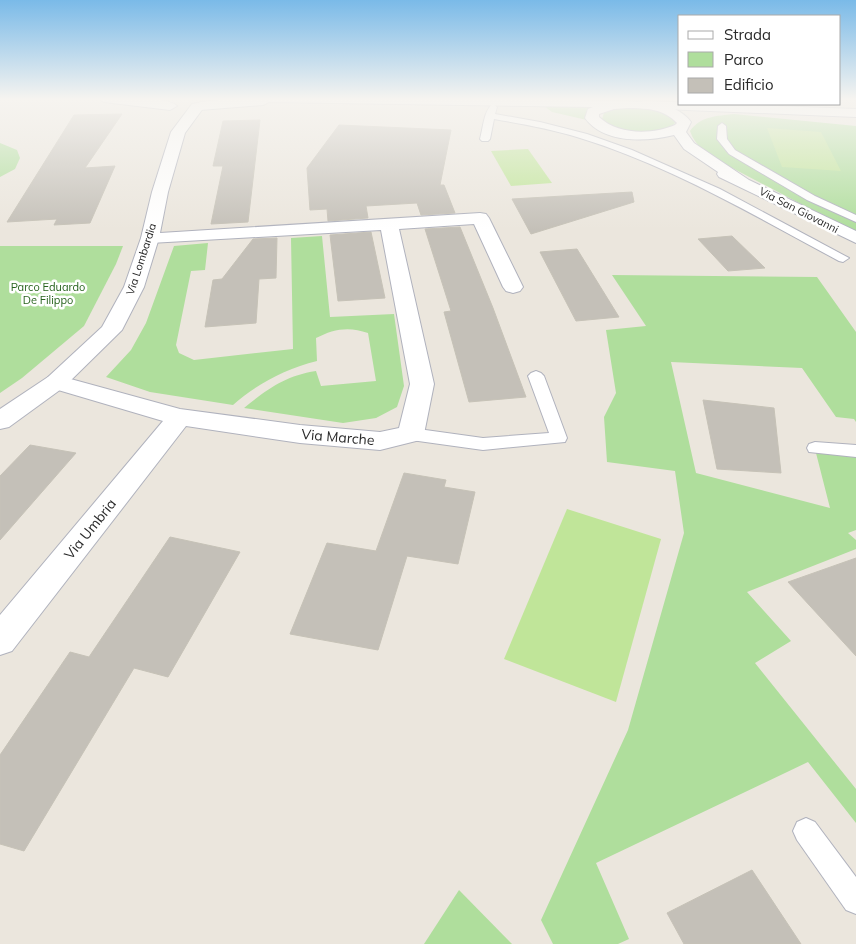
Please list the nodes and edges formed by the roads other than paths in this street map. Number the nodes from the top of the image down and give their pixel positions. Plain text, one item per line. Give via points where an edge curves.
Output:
1 (175, 142) edge
2 (600, 142) edge
3 (644, 142) edge
4 (686, 142) edge
5 (724, 142) edge
6 (660, 148) dead end
7 (676, 154) dead end
8 (742, 181) junction
9 (856, 220) edge
10 (389, 224) junction
11 (150, 238) junction
12 (856, 238) edge
13 (843, 258) dead end
14 (513, 287) dead end
15 (536, 376) dead end
16 (56, 382) junction
17 (180, 417) junction
18 (0, 421) edge
19 (411, 434) junction
20 (816, 448) dead end
21 (856, 451) edge
22 (0, 640) edge
23 (806, 831) dead end
24 (856, 900) edge

1 - 11 street, Via Lombardia
2 - 13 lane via 714,191
3 - 6 street
4 - 8 street, Via San Giovanni
5 - 9 lane via 732,152
7 - 8 street, Via San Giovanni
8 - 12 street, Via San Giovanni
10 - 11 street
10 - 14 street via 480,218
10 - 19 street via 422,384
11 - 16 street, Via Lombardia via 134,287 111,330
15 - 19 lane via 559,438 483,444
16 - 17 street, Via Marche
16 - 18 street, Via Lombardia
17 - 19 street, Via Marche via 300,434 380,441
17 - 22 street, Via Umbria
20 - 21 lane
23 - 24 lane

